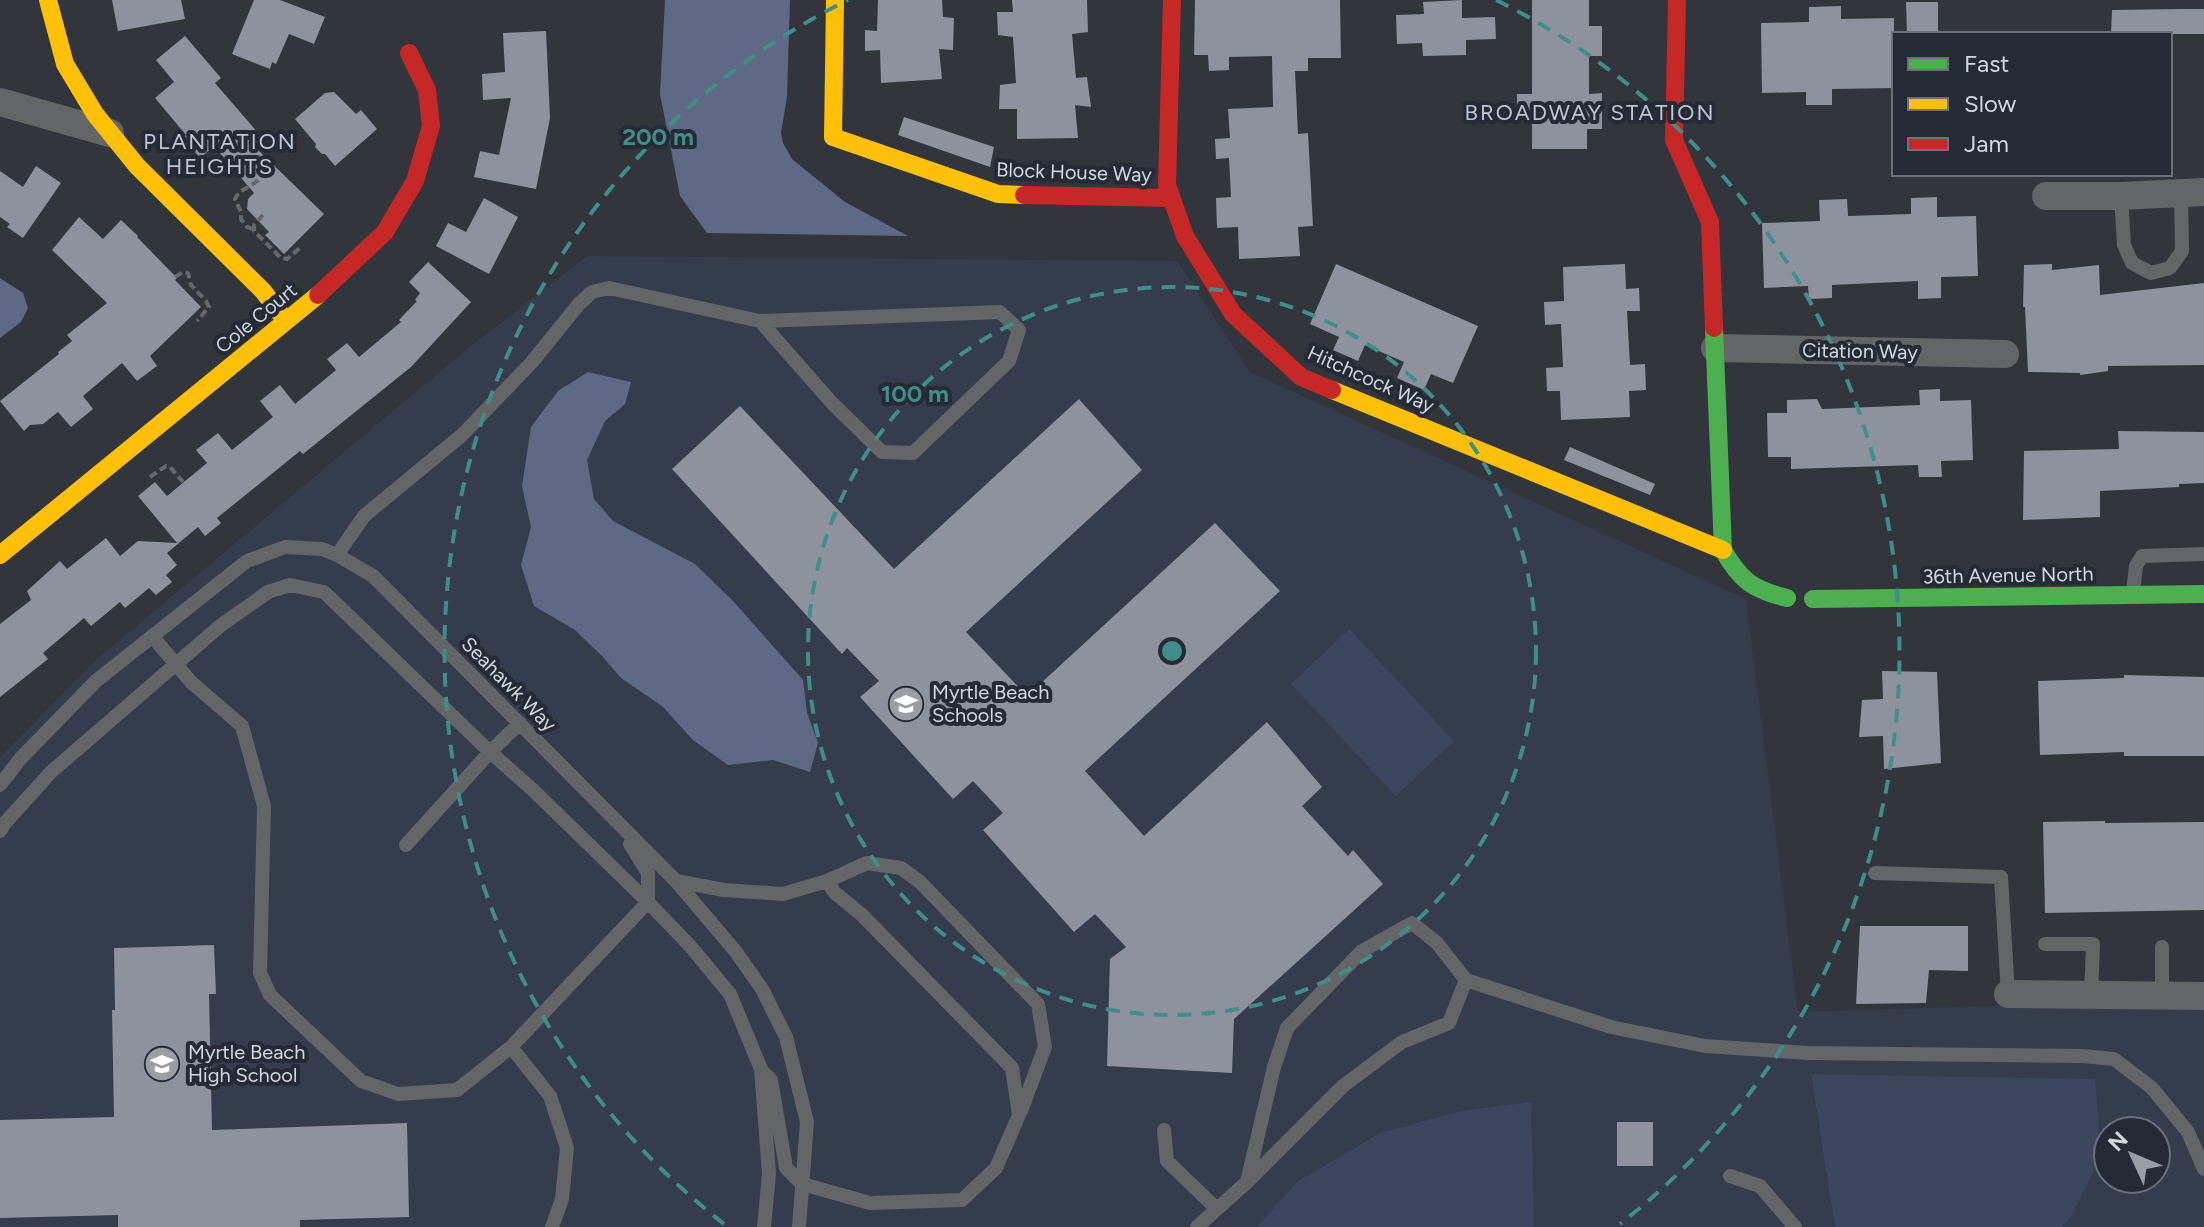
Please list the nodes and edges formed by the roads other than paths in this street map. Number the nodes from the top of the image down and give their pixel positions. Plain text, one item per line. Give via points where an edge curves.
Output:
1 (48, 0) edge
2 (835, 0) edge
3 (1172, 0) edge
4 (1677, 0) edge
5 (409, 53) dead end
6 (0, 102) edge
7 (110, 133) junction
8 (2193, 192) edge
9 (2046, 196) dead end
10 (2121, 196) junction
11 (1171, 198) junction
12 (286, 321) junction
13 (760, 321) junction
14 (1715, 348) junction
15 (2005, 354) dead end
16 (1723, 550) junction
17 (2204, 554) edge
18 (0, 555) edge
19 (337, 555) junction
20 (2204, 594) edge
21 (2133, 595) junction
22 (1787, 598) dead end
23 (1813, 599) dead end
24 (152, 636) junction
25 (176, 663) junction
26 (520, 723) junction
27 (490, 752) junction
28 (0, 785) edge
29 (619, 826) junction
30 (0, 831) edge
31 (406, 845) dead end
32 (1875, 873) dead end
33 (676, 881) junction
34 (827, 881) junction
35 (648, 902) junction
36 (2045, 944) dead end
37 (2162, 947) dead end
38 (1466, 980) junction
39 (2008, 994) joint
40 (2162, 995) junction
41 (2091, 996) junction
42 (2204, 996) edge
43 (511, 1047) junction
44 (761, 1069) junction
45 (1019, 1115) junction
46 (1164, 1130) dead end
47 (2204, 1169) edge
48 (1730, 1176) dead end
49 (1247, 1182) junction
50 (802, 1184) junction
51 (1217, 1209) junction
52 (552, 1227) edge
53 (764, 1227) edge
54 (799, 1227) edge
55 (1197, 1227) edge
56 (1795, 1227) edge

1 - 7 street via 65,64
2 - 11 street, Block House Way via 833,137 998,194
3 - 11 street, Hitchcock Way via 1167,185
4 - 14 street via 1674,140 1710,222
5 - 12 street, Cole Court via 427,90 431,126 415,181 385,232
6 - 7 street
7 - 12 street
8 - 10 street
8 - 10 lane via 2182,251 2170,268 2151,273 2132,263 2124,245
9 - 10 street
11 - 16 street, Hitchcock Way via 1185,236 1233,314 1301,377
12 - 18 street, Cole Court
13 - 13 lane via 1000,312 1019,330 1009,361 913,453 882,452
13 - 19 lane via 609,288 592,292 462,435 364,516
14 - 15 street, Citation Way
14 - 16 street
16 - 22 street via 1738,576 1765,594
17 - 21 lane via 2142,556
19 - 24 lane, Seahawk Way via 285,547 247,561
19 - 26 lane, Seahawk Way via 373,576
20 - 21 street, 36th Avenue North
21 - 23 street, 36th Avenue North
24 - 25 lane
24 - 28 lane, Seahawk Way via 96,681
25 - 27 lane via 268,592 290,585 324,592
25 - 30 lane via 51,772
25 - 43 lane via 242,726 264,806 260,973 270,995 361,1081 398,1094 457,1090
26 - 27 lane
26 - 29 lane, Seahawk Way
27 - 31 lane
27 - 35 lane
29 - 33 lane, Seahawk Way
29 - 35 lane via 648,873
32 - 39 lane via 2001,877
33 - 34 lane via 783,894
33 - 50 lane, Seahawk Way via 736,952 786,1037 807,1122
34 - 45 lane via 1012,1068
34 - 45 lane via 867,863 901,868 1038,1004 1045,1047
35 - 43 lane
35 - 44 lane via 730,994
36 - 41 lane via 2093,944
37 - 40 lane
38 - 47 lane via 1611,1027 1705,1046 2114,1059 2152,1088 2188,1132
38 - 49 lane via 1449,1023 1402,1042 1343,1086
38 - 49 lane via 1437,943 1412,923 1362,951 1287,1028
39 - 41 street
40 - 41 street
40 - 42 street
43 - 52 lane via 550,1096 567,1148 562,1199
44 - 50 lane via 771,1080 786,1168
44 - 53 lane via 769,1174
45 - 50 lane via 996,1168 962,1200 870,1203
46 - 51 lane via 1167,1161
48 - 56 lane via 1760,1186
49 - 51 lane
50 - 54 lane, Seahawk Way
51 - 55 lane

